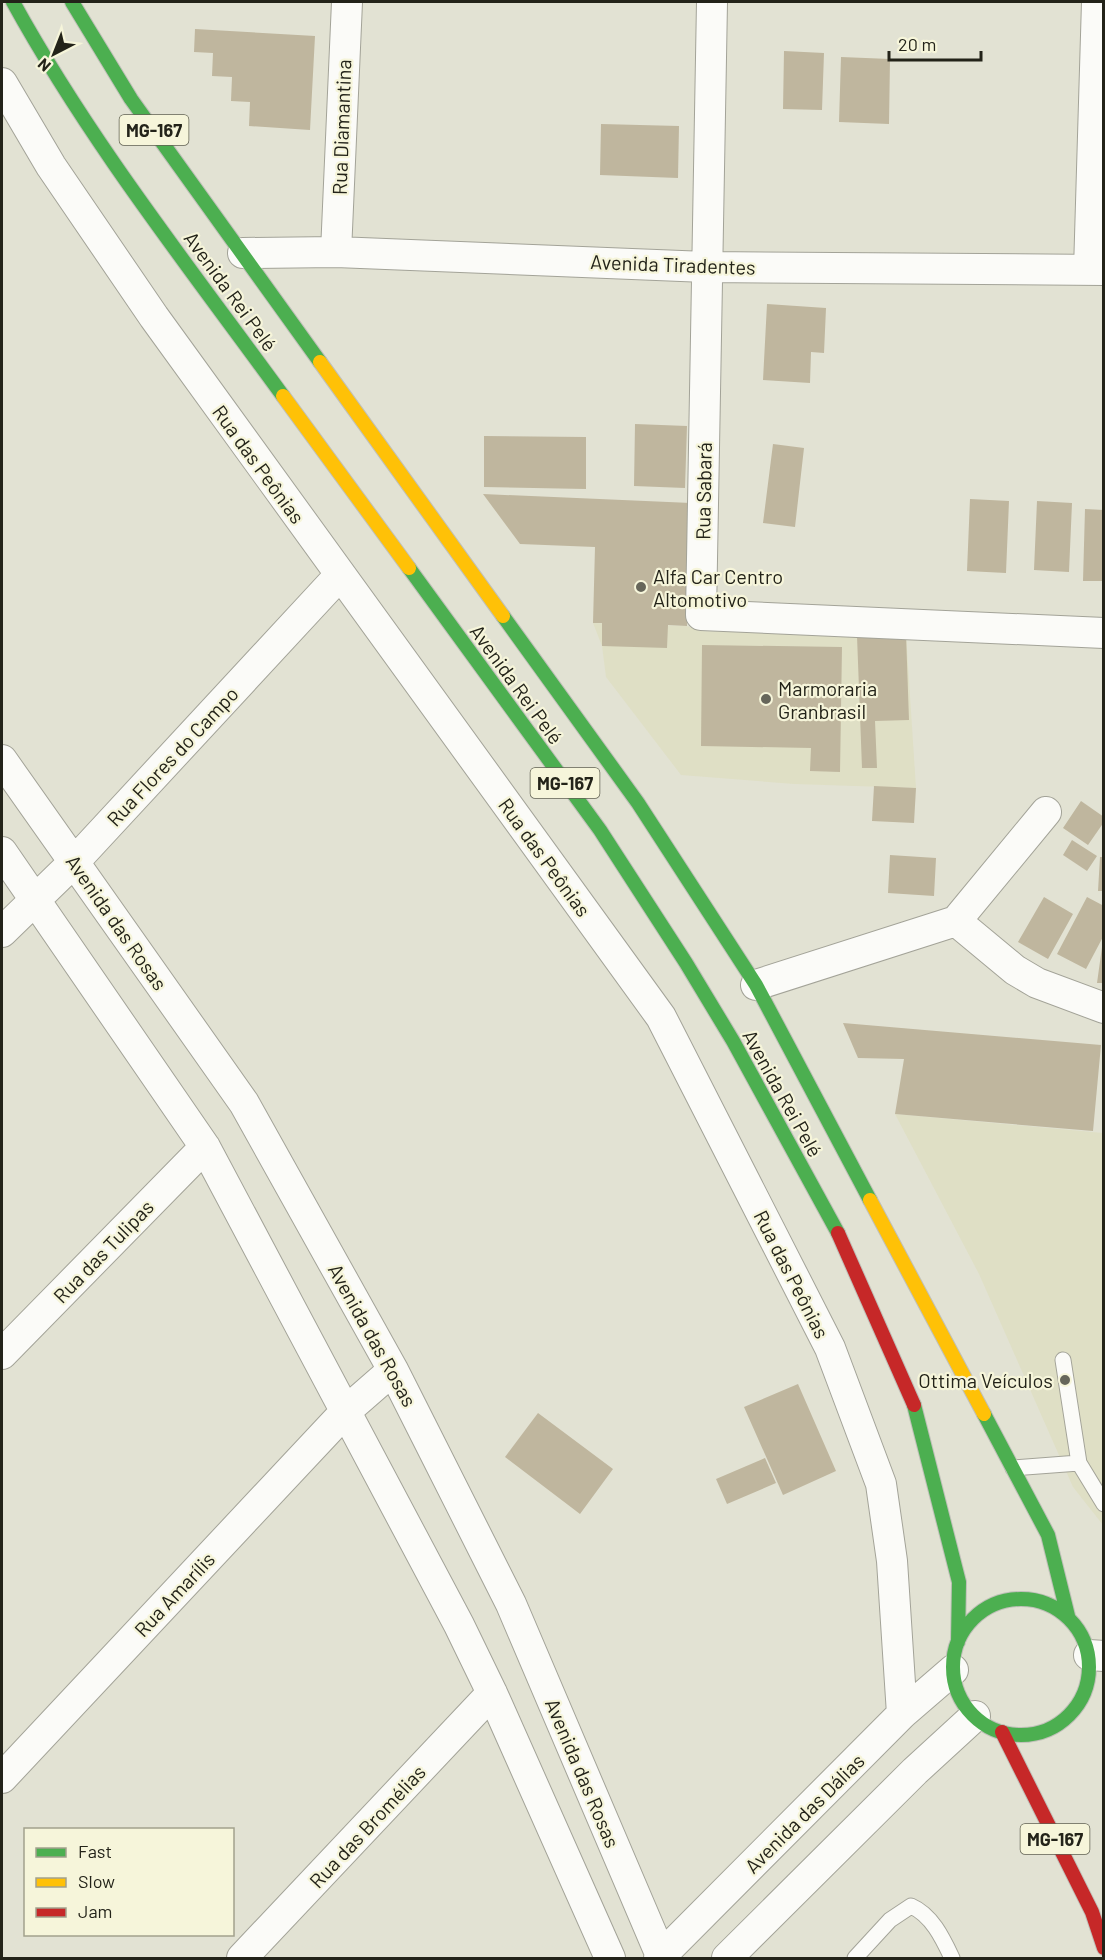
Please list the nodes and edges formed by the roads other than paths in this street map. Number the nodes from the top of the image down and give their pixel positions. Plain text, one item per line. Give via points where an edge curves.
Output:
1 (13, 2) edge
2 (72, 2) edge
3 (347, 2) edge
4 (712, 2) edge
5 (1097, 2) edge
6 (2, 83) edge
7 (336, 252) junction
8 (243, 254) junction
9 (706, 267) junction
10 (1096, 270) edge
11 (339, 576) junction
12 (1104, 633) edge
13 (2, 760) edge
14 (1046, 812) dead end
15 (2, 852) edge
16 (75, 861) junction
17 (36, 899) junction
18 (956, 921) junction
19 (2, 933) edge
20 (756, 984) junction
21 (1104, 1008) edge
22 (205, 1147) junction
23 (2, 1354) edge
24 (1063, 1360) dead end
25 (393, 1370) junction
26 (346, 1411) junction
27 (1079, 1463) junction
28 (1013, 1468) junction
29 (1104, 1504) edge
30 (1068, 1616) junction
31 (955, 1656) junction
32 (1094, 1664) edge
33 (492, 1693) junction
34 (1096, 1699) dead end
35 (903, 1714) junction
36 (975, 1716) junction
37 (1002, 1732) junction
38 (2, 1778) edge
39 (1104, 1948) edge
40 (660, 1958) edge
41 (242, 1959) edge
42 (610, 1959) edge
43 (727, 1959) edge
44 (855, 1959) edge
45 (952, 1959) edge

1 - 31 main road, Avenida Rei Pelé / MG-167 via 48,64 125,179 600,830 733,1041 840,1238 913,1402 959,1582
2 - 8 main road, Avenida Rei Pelé / MG-167 via 131,99
3 - 7 street, Rua Diamantina
4 - 9 street, Rua Sabará
5 - 10 street
6 - 11 street, Rua das Peônias via 51,166 154,317
7 - 8 street, Avenida Tiradentes
7 - 9 street, Avenida Tiradentes
8 - 20 main road, Avenida Rei Pelé / MG-167 via 638,803
9 - 10 street, Avenida Tiradentes
9 - 12 street, Rua Sabará via 701,615
11 - 16 street, Rua Flores do Campo
11 - 35 street, Rua das Peônias via 662,1017 830,1348 881,1484 892,1561
13 - 16 street, Avenida das Rosas
14 - 18 street
15 - 17 street
16 - 17 street, Rua Flores do Campo
16 - 25 street, Avenida das Rosas via 244,1103
17 - 19 street, Rua Flores do Campo
17 - 22 street
18 - 20 street
18 - 21 street via 1015,970 1037,983
20 - 28 main road, Avenida Rei Pelé / MG-167
22 - 23 street, Rua das Tulipas
22 - 26 street
24 - 27 lane
25 - 26 street, Rua Amarílis
25 - 40 street, Avenida das Rosas via 511,1604
26 - 33 street
26 - 38 street, Rua Amarílis
27 - 28 lane
27 - 29 lane
28 - 30 main road, Avenida Rei Pelé / MG-167 via 1048,1535
30 - 31 main road via 1049,1604 1028,1598 1006,1600 985,1608 968,1623
30 - 32 main road via 1078,1628
31 - 35 street, Avenida das Dálias
31 - 36 main road via 960,1696
32 - 34 main road
32 - 37 main road via 1082,1700 1071,1715 1039,1733
33 - 41 street, Rua das Bromélias
33 - 42 street
35 - 40 street, Avenida das Dálias
36 - 37 main road
36 - 43 street
37 - 39 main road, MG-167 via 1092,1912
44 - 45 lane via 890,1920 911,1906 933,1923

